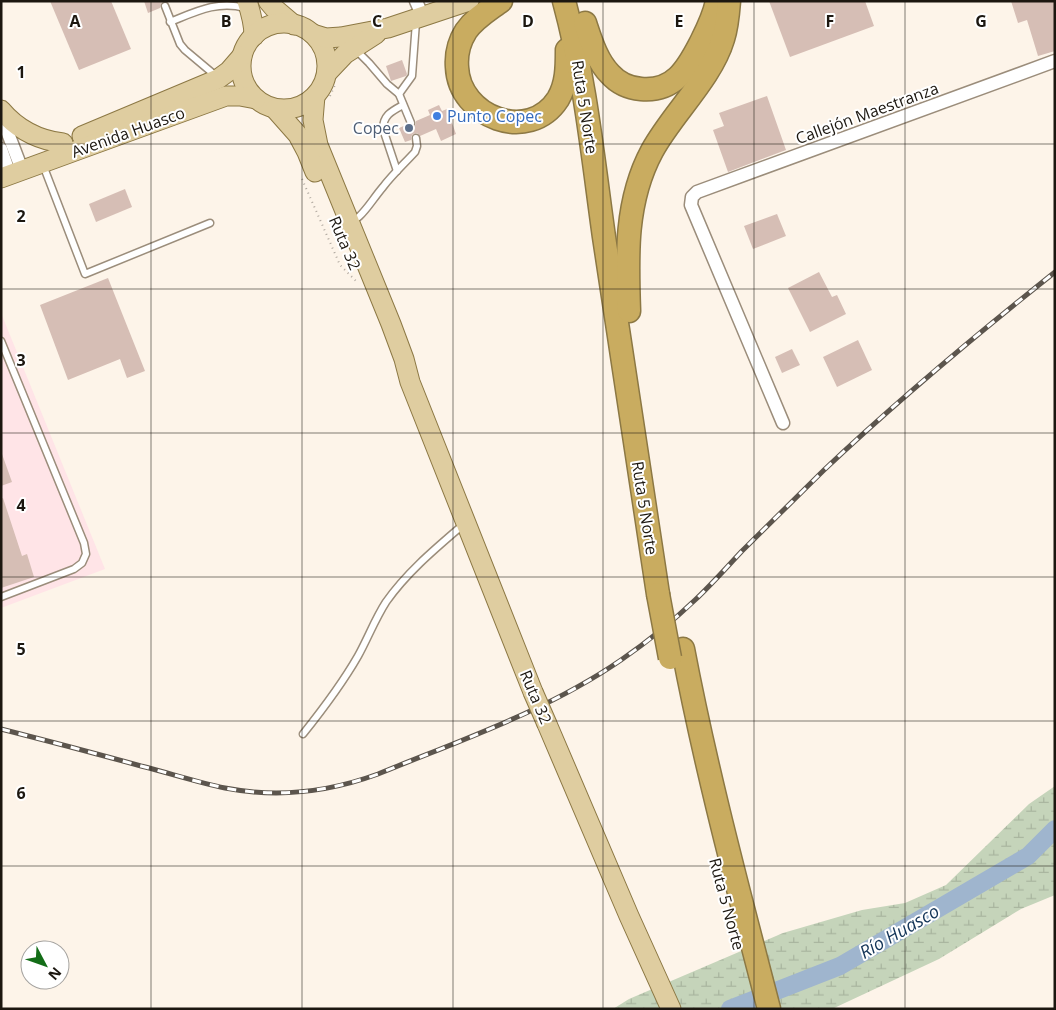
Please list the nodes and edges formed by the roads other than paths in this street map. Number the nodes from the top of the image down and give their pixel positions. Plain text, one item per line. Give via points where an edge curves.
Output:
1 (268, 1) edge
2 (468, 1) edge
3 (502, 1) edge
4 (716, 1) edge
5 (729, 1) edge
6 (570, 4) edge
7 (164, 6) dead end
8 (249, 6) edge
9 (419, 12) edge
10 (170, 22) junction
11 (585, 23) junction
12 (294, 24) junction
13 (388, 28) junction
14 (313, 34) junction
15 (254, 36) junction
16 (354, 48) junction
17 (242, 56) junction
18 (1055, 61) edge
19 (332, 77) junction
20 (218, 79) junction
21 (399, 94) junction
22 (322, 97) junction
23 (256, 99) junction
24 (403, 105) junction
25 (275, 108) junction
26 (1, 110) edge
27 (1, 116) edge
28 (411, 123) dead end
29 (416, 138) dead end
30 (63, 143) junction
31 (42, 163) junction
32 (9, 166) edge
33 (397, 172) junction
34 (210, 224) dead end
35 (345, 226) junction
36 (629, 311) junction
37 (1, 341) edge
38 (410, 382) junction
39 (783, 423) dead end
40 (466, 522) junction
41 (665, 590) junction
42 (1, 597) edge
43 (304, 734) dead end
44 (720, 850) junction
45 (671, 1009) edge
46 (755, 1009) edge
47 (769, 1009) edge

1 - 12 main road
2 - 9 main road
3 - 6 highway via 466,31 458,48 456,64 459,80 470,101 488,116 504,121 535,118 558,98 567,71
4 - 11 highway via 708,28 687,68 671,83 655,89 631,87 611,76
5 - 36 highway via 720,48 706,74 652,152 636,192 628,235
6 - 11 highway, Ruta 5 Norte
6 - 41 highway, Ruta 5 Norte via 626,384
7 - 10 lane
8 - 10 lane via 220,4
8 - 15 main road
9 - 13 main road
9 - 21 lane via 412,76
10 - 20 lane via 182,47
11 - 36 highway, Ruta 5 Norte
12 - 14 main road
12 - 15 main road via 272,25
13 - 14 main road via 341,37 326,38
13 - 16 main road
14 - 19 main road via 323,48
15 - 17 main road
16 - 19 main road via 345,54
16 - 21 lane
17 - 20 main road, Avenida Huasco
17 - 23 main road via 243,80
18 - 39 street, Callejón Maestranza via 697,192 692,197 691,205
19 - 22 main road via 320,89
20 - 30 main road, Avenida Huasco
21 - 24 lane
22 - 25 main road via 292,109
22 - 35 main road, Ruta 32 via 313,120
23 - 25 main road
23 - 31 main road, Avenida Huasco via 226,96
24 - 28 lane
24 - 33 lane via 387,115 383,126
25 - 35 main road, Ruta 32 via 302,142
26 - 30 main road via 30,134
27 - 32 street
29 - 33 lane via 415,152
30 - 32 main road, Avenida Huasco
31 - 32 main road, Avenida Huasco
31 - 34 lane via 85,274
33 - 35 lane via 367,208
35 - 38 main road, Ruta 32 via 391,324
35 - 38 main road, Ruta 32 via 365,290
36 - 41 highway, Ruta 5 Norte
37 - 42 lane via 86,554 74,569
38 - 40 main road, Ruta 32
40 - 43 lane via 425,558 396,590 377,618 349,672
40 - 45 main road, Ruta 32, bridge via 533,692
41 - 44 highway, Ruta 5 Norte, bridge via 690,752
44 - 46 highway, Ruta 5 Norte
44 - 47 highway, Ruta 5 Norte

